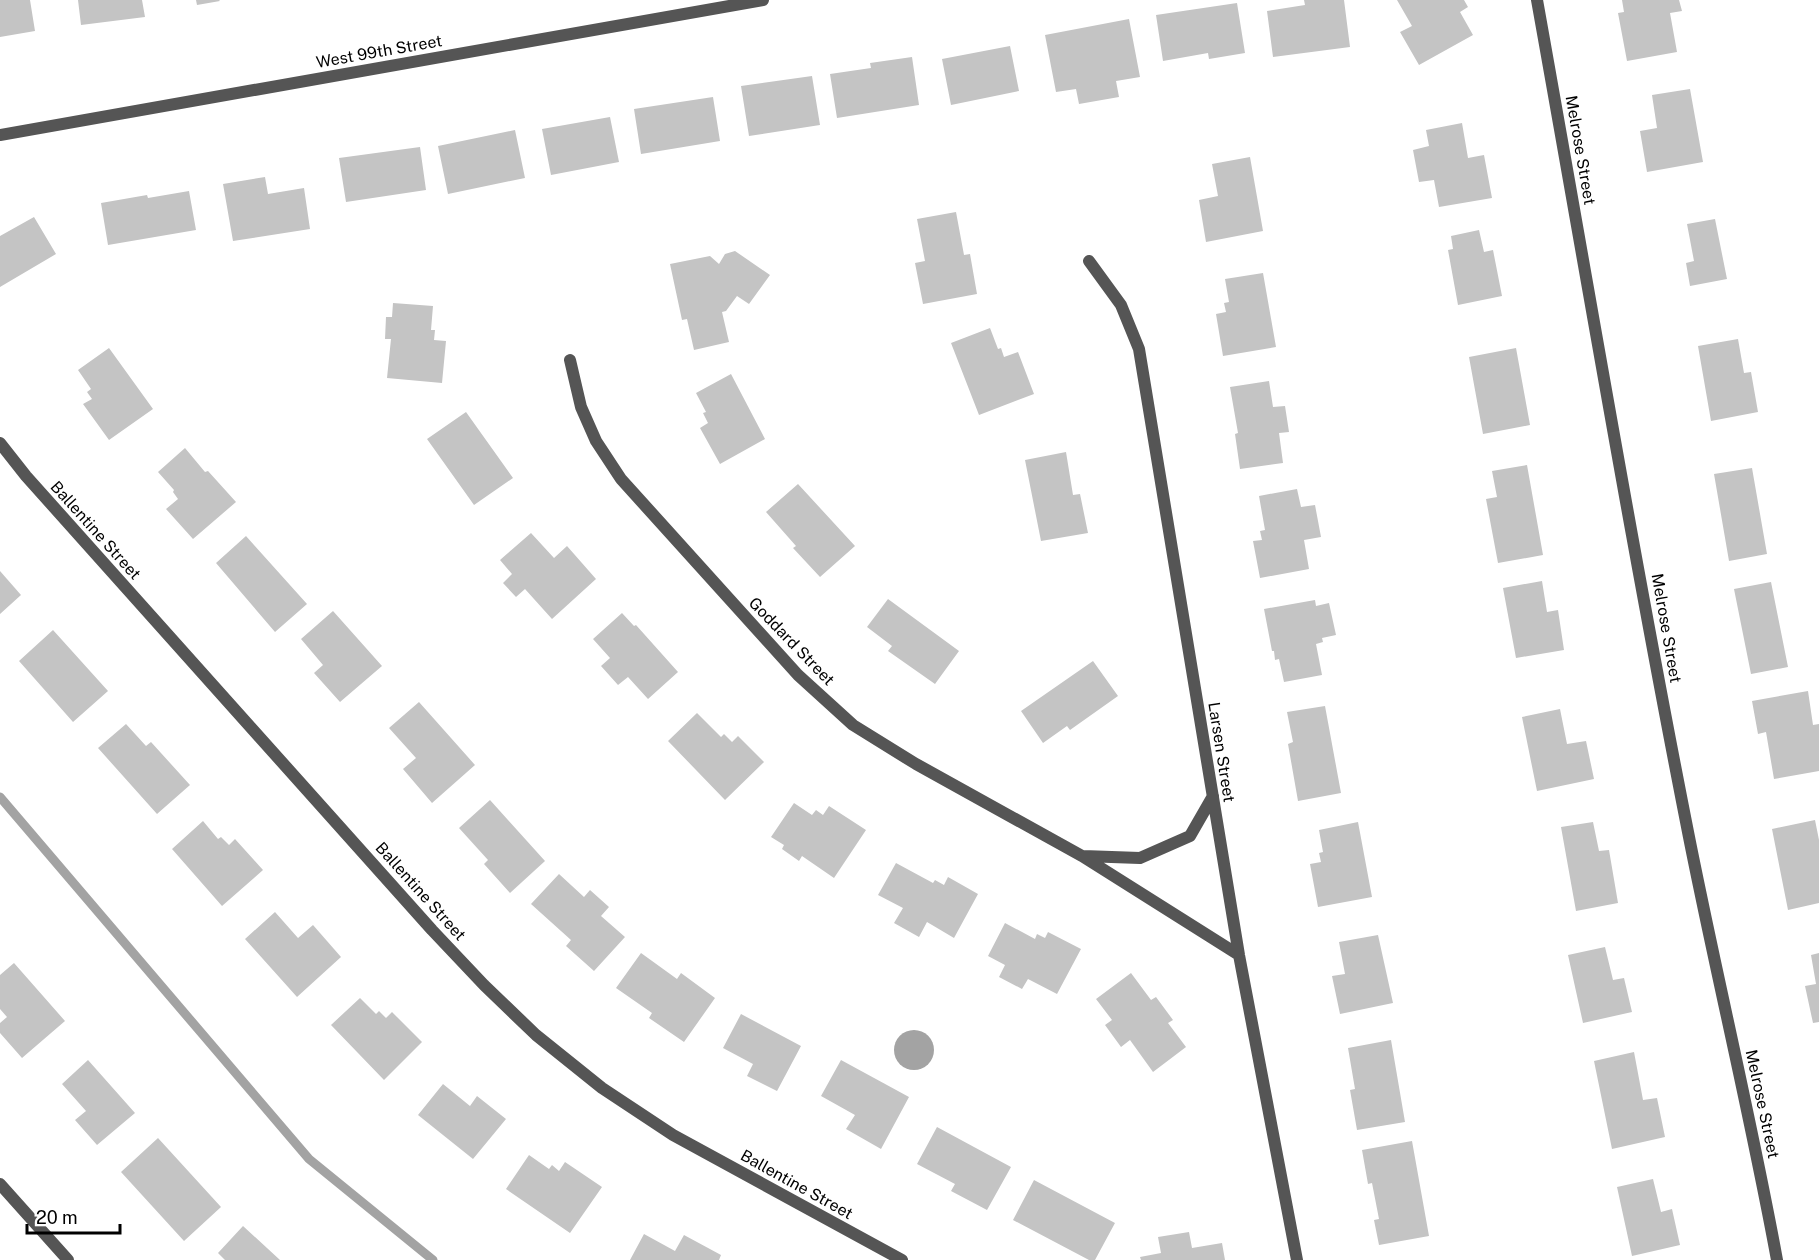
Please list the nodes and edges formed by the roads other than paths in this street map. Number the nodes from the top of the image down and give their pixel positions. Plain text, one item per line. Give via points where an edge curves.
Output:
1 (763, 0) edge
2 (1536, 0) edge
3 (0, 135) edge
4 (1089, 261) dead end
5 (570, 360) dead end
6 (0, 443) edge
7 (1213, 796) junction
8 (1082, 856) junction
9 (1239, 955) junction
10 (0, 1184) edge
11 (68, 1260) edge
12 (902, 1260) edge
13 (1297, 1260) edge
14 (1777, 1260) edge

1 - 3 street, West 99th Street
2 - 14 street, Melrose Street via 1689,840
4 - 7 street, Larsen Street via 1121,305 1139,349
5 - 8 street, Goddard Street via 585,416 621,479 798,675 853,725
6 - 12 street, Ballentine Street via 432,930 536,1035 602,1088 673,1135
7 - 8 street, Goddard Street via 1190,836 1140,858
7 - 9 street, Larsen Street
8 - 9 street, Goddard Street
9 - 13 street, Larsen Street
10 - 11 street

